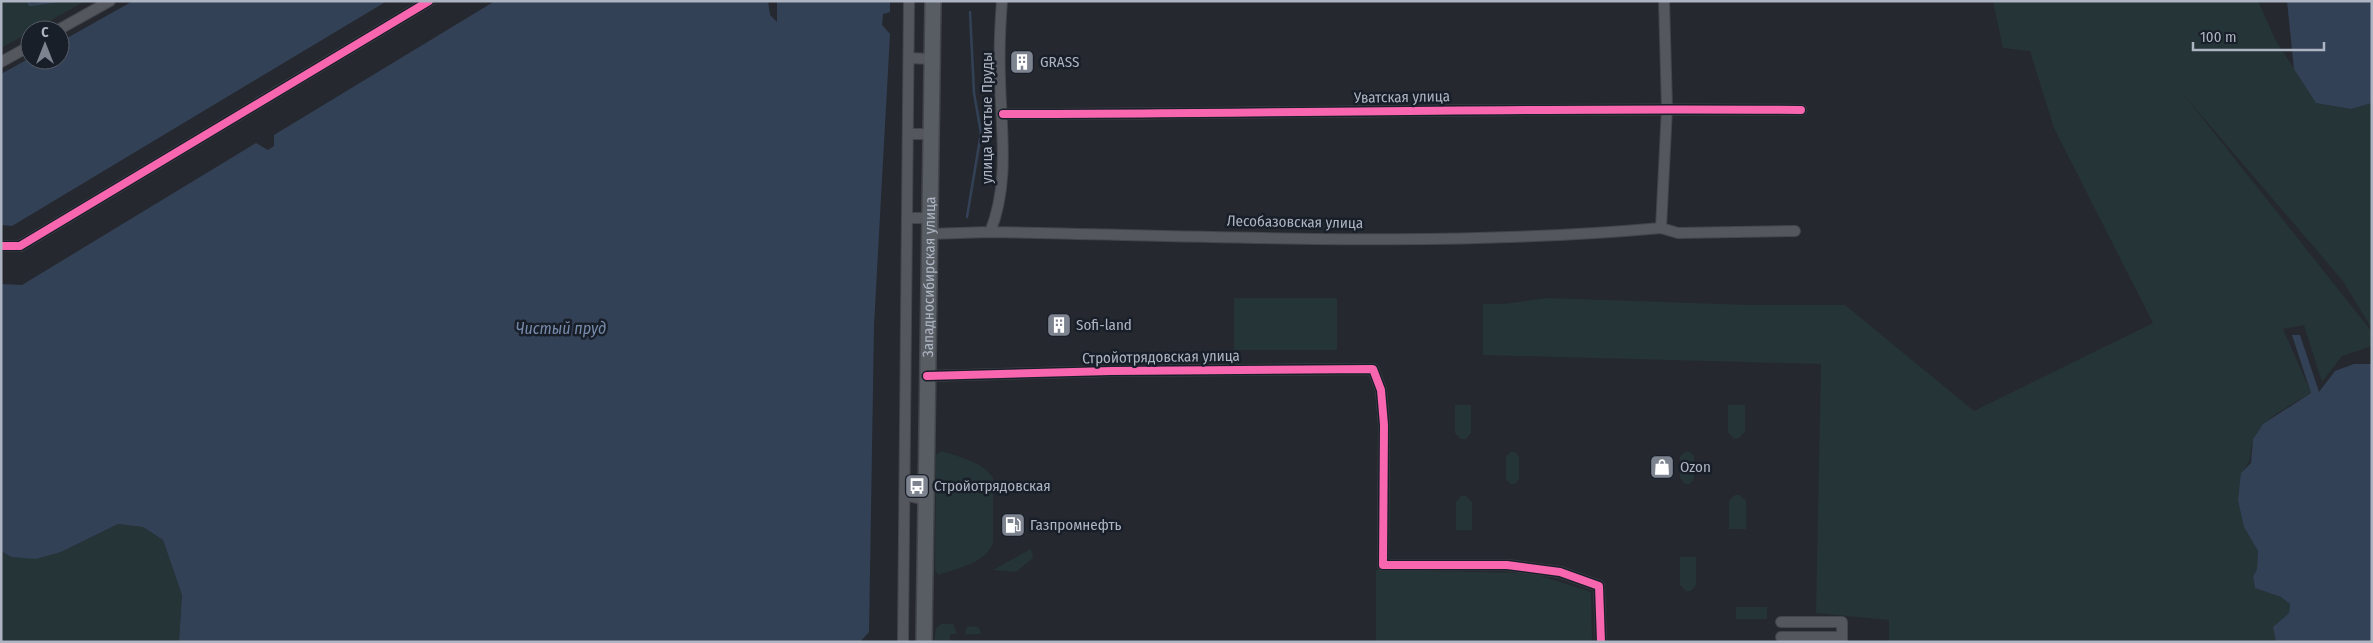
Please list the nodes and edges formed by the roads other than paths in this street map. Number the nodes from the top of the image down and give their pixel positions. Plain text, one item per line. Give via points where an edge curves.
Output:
1 (110, 1) edge
2 (428, 1) edge
3 (910, 1) edge
4 (933, 1) edge
5 (1002, 1) edge
6 (1664, 1) edge
7 (70, 23) edge
8 (20, 52) edge
9 (909, 58) junction
10 (932, 59) junction
11 (1, 62) edge
12 (1667, 108) junction
13 (1801, 110) dead end
14 (1002, 114) junction
15 (908, 134) junction
16 (931, 134) junction
17 (907, 218) junction
18 (929, 218) junction
19 (1661, 228) junction
20 (1795, 231) dead end
21 (990, 232) junction
22 (929, 234) junction
23 (1, 246) edge
24 (927, 376) junction
25 (905, 495) junction
26 (925, 500) junction
27 (1781, 622) dead end
28 (1781, 637) dead end
29 (1842, 639) edge
30 (903, 642) edge
31 (924, 642) edge
32 (1601, 642) edge

1 - 7 street
2 - 23 street via 20,246
3 - 9 street
4 - 10 main road, Западносибирская улица
5 - 14 street, улица Чистые Пруды
6 - 12 street
8 - 11 street
9 - 10 street
9 - 15 street
10 - 16 main road, Западносибирская улица
12 - 13 street, Уватская улица
12 - 14 street, Уватская улица
12 - 19 street
14 - 21 street, улица Чистые Пруды via 1000,201
15 - 16 street
15 - 17 street
16 - 18 main road, Западносибирская улица
17 - 18 street
17 - 25 street
18 - 22 main road, Западносибирская улица
19 - 20 street, Лесобазовская улица via 1678,233
19 - 21 street, Лесобазовская улица via 1481,238 1377,239
21 - 22 street, Лесобазовская улица
22 - 24 main road, Западносибирская улица
24 - 26 main road, Западносибирская улица
24 - 32 street, Стройотрядовская улица via 1111,370 1373,369 1381,390 1384,425 1383,565 1507,565 1560,572 1599,586
25 - 26 street
25 - 30 street
26 - 31 main road, Западносибирская улица
27 - 29 street via 1842,622
28 - 29 street

